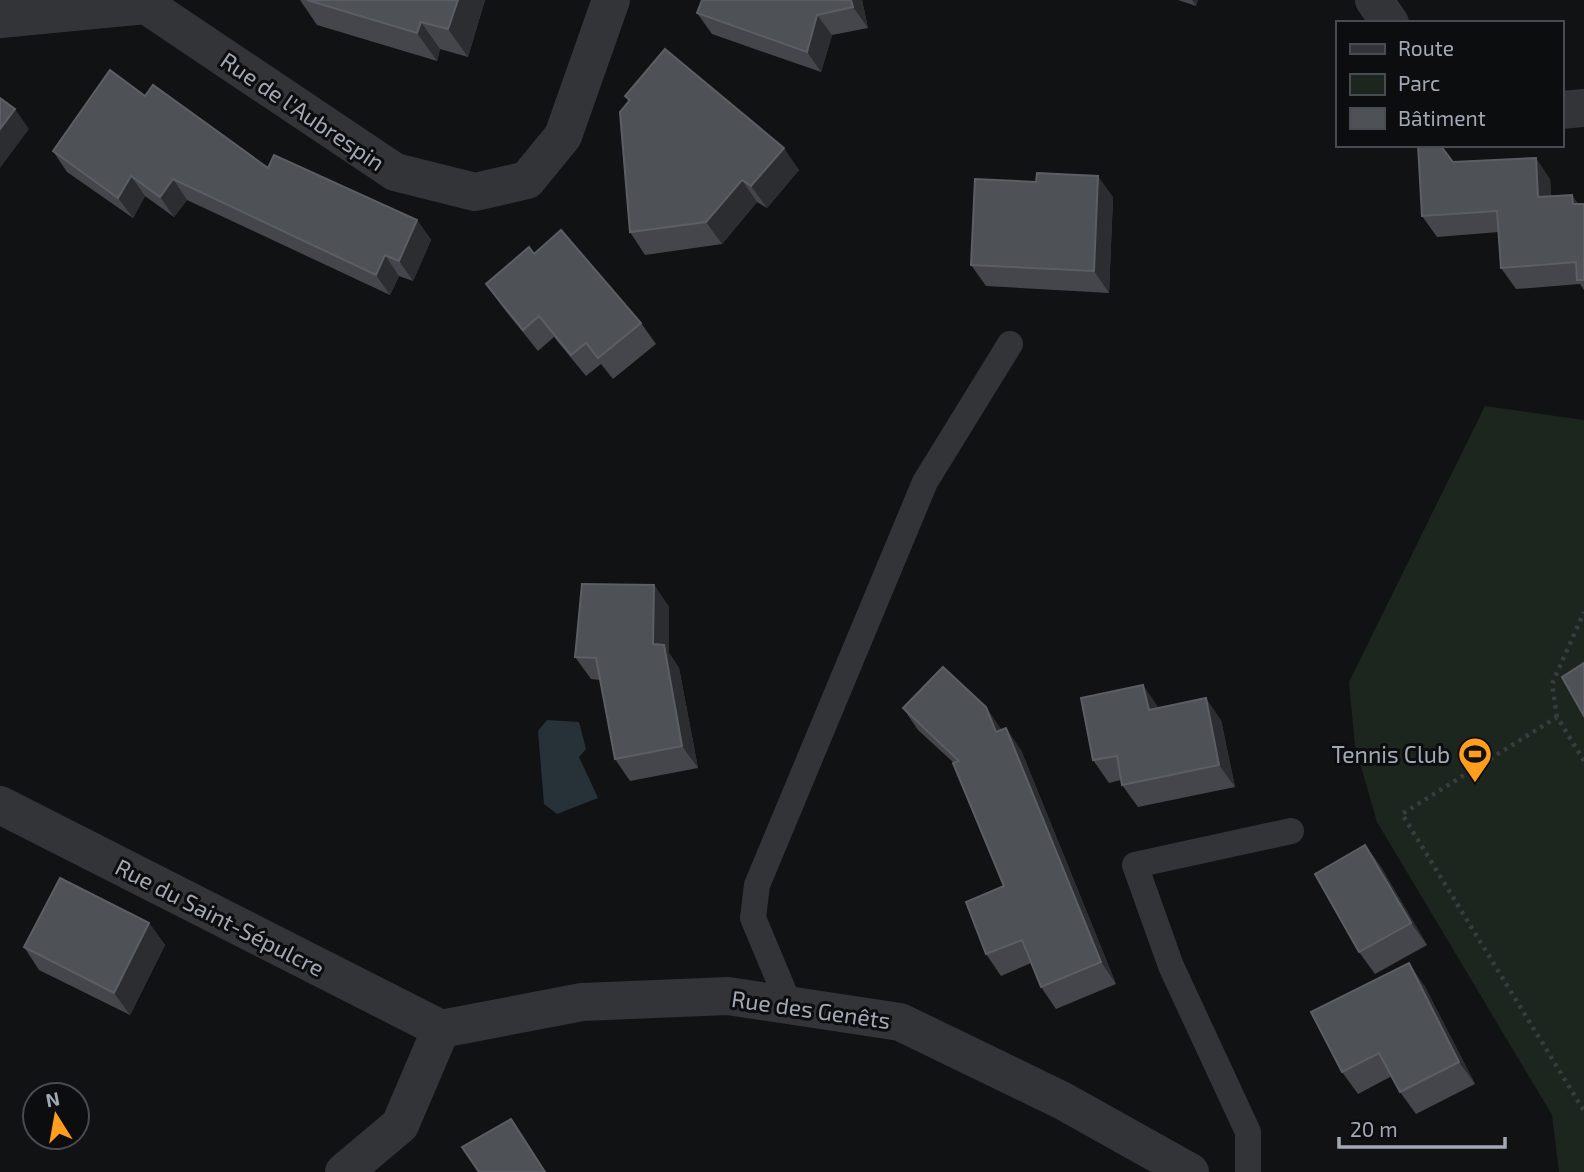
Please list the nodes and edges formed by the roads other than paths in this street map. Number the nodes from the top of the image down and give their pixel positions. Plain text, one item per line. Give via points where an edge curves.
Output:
1 (611, 0) edge
2 (1374, 0) edge
3 (145, 3) edge
4 (0, 19) edge
5 (1390, 21) edge
6 (1584, 108) edge
7 (1563, 110) edge
8 (1010, 344) dead end
9 (0, 805) edge
10 (1291, 831) dead end
11 (789, 1004) junction
12 (440, 1029) junction
13 (344, 1172) edge
14 (1190, 1172) edge
15 (1248, 1172) edge

1 - 3 street, Rue de l'Aubrespin via 563,136 527,180 475,192 395,172
2 - 5 street
3 - 4 street
6 - 7 street
8 - 11 lane via 925,482 757,885 753,918
9 - 12 street, Rue du Saint-Sépulcre
10 - 15 lane via 1135,864 1171,966 1248,1132
11 - 12 street, Rue des Genêts via 728,996 582,1002
11 - 14 street, Rue des Genêts via 900,1022 1063,1101
12 - 13 street via 400,1125

